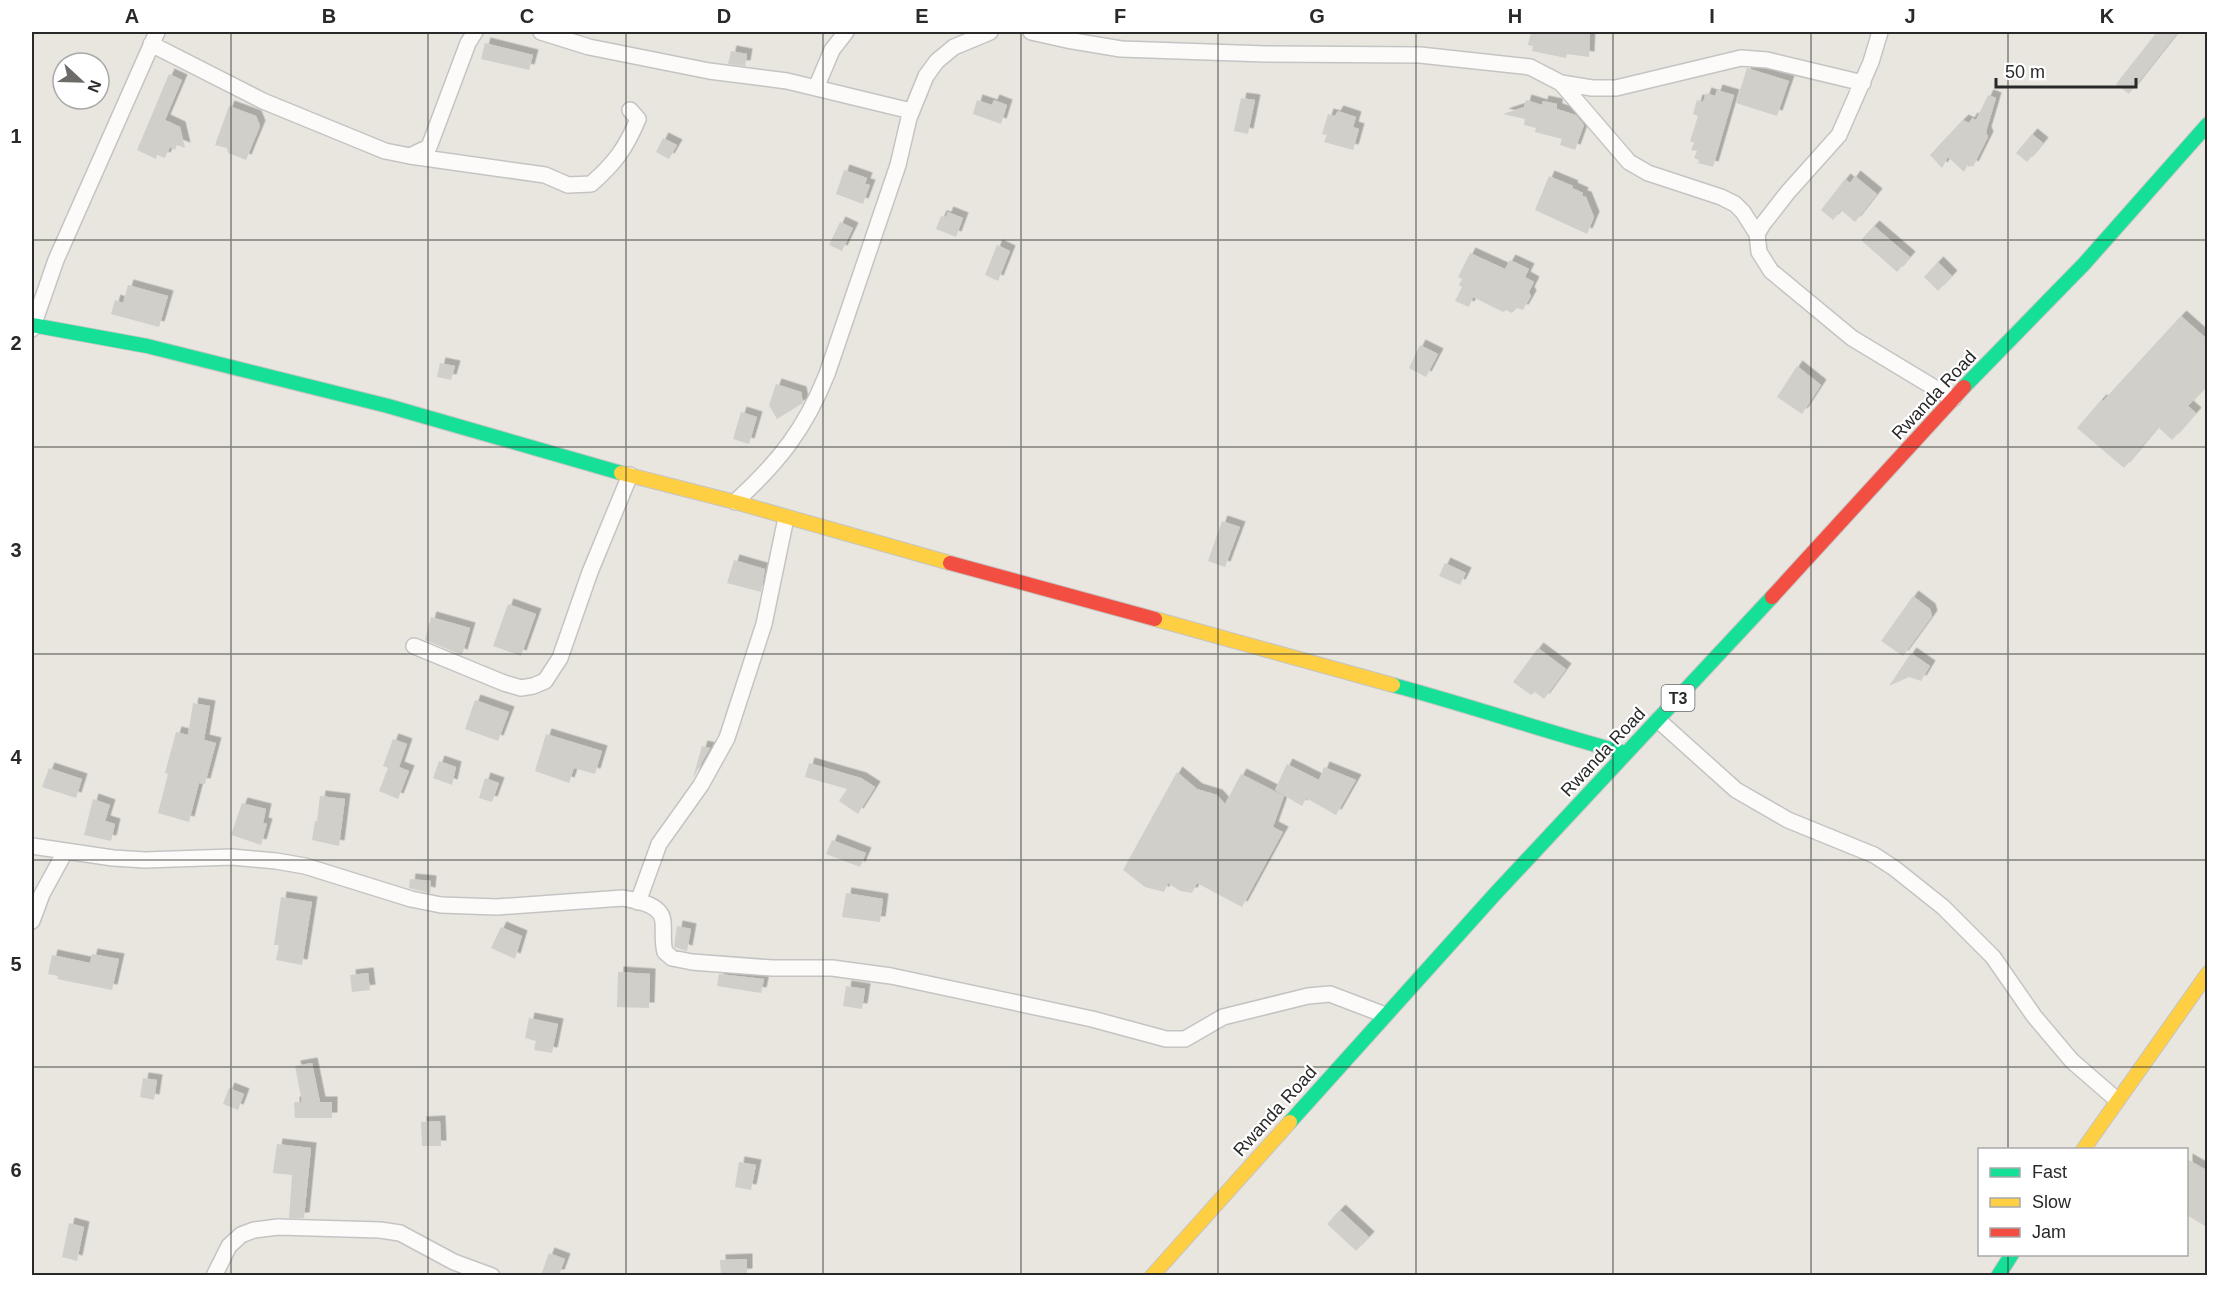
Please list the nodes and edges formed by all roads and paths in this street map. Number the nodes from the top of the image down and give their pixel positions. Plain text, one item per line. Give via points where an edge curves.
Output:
1 (475, 32) edge
2 (542, 32) edge
3 (846, 32) edge
4 (990, 32) edge
5 (1031, 32) edge
6 (1880, 32) edge
7 (154, 38) edge
8 (1561, 83) junction
9 (1863, 83) junction
10 (816, 88) junction
11 (630, 110) dead end
12 (912, 111) junction
13 (2208, 124) edge
14 (410, 156) junction
15 (1757, 234) junction
16 (32, 327) edge
17 (1953, 399) junction
18 (630, 475) junction
19 (735, 502) junction
20 (786, 518) junction
21 (414, 646) dead end
22 (1658, 720) junction
23 (1625, 753) junction
24 (32, 846) edge
25 (65, 852) junction
26 (638, 902) junction
27 (32, 921) edge
28 (2208, 974) edge
29 (1385, 1015) junction
30 (2117, 1100) junction
31 (2084, 1148) edge
32 (2011, 1256) edge
33 (214, 1275) edge
34 (492, 1275) edge
35 (1152, 1275) edge
36 (1998, 1275) edge

1 - 14 street via 429,147
2 - 10 street via 630,55
3 - 10 street via 832,50
4 - 12 street via 954,47 937,61 926,76
5 - 8 street via 1133,50 1420,55 1530,67
6 - 9 street
7 - 14 street via 227,84 385,151
7 - 16 street via 56,260
8 - 9 street via 1616,88 1741,58 1767,60
8 - 15 street via 1629,162 1648,173 1735,204
9 - 15 street via 1839,135
10 - 12 street
11 - 14 street via 638,119 629,140 612,165 591,184 568,185 545,175
12 - 19 street via 898,165 815,405 773,465
13 - 17 main road, Rwanda Road / T3 via 2084,264
15 - 17 street via 1759,252 1771,271 1852,338
16 - 18 main road via 147,346 477,431
17 - 22 main road, Rwanda Road / T3
18 - 19 main road
18 - 21 street via 560,658 545,681 521,688 504,684
19 - 20 main road
20 - 23 main road via 1459,703
20 - 26 street via 764,624 727,738 701,785 659,844
22 - 23 main road, Rwanda Road / T3
22 - 30 street via 1736,790 1788,820 1874,855 1943,907 1993,957 2034,1016 2072,1061
23 - 29 main road, Rwanda Road / T3
24 - 25 street
25 - 26 street via 145,860 232,857 276,861 441,905 497,907 623,898
25 - 27 street
26 - 29 street via 660,912 665,952 681,960 869,972 1092,1019 1166,1039 1185,1039 1223,1017 1308,996 1330,994
28 - 30 main road
29 - 35 main road, Rwanda Road / T3
30 - 31 main road
32 - 36 main road
33 - 34 street via 229,1246 241,1235 278,1227 400,1233 454,1262

